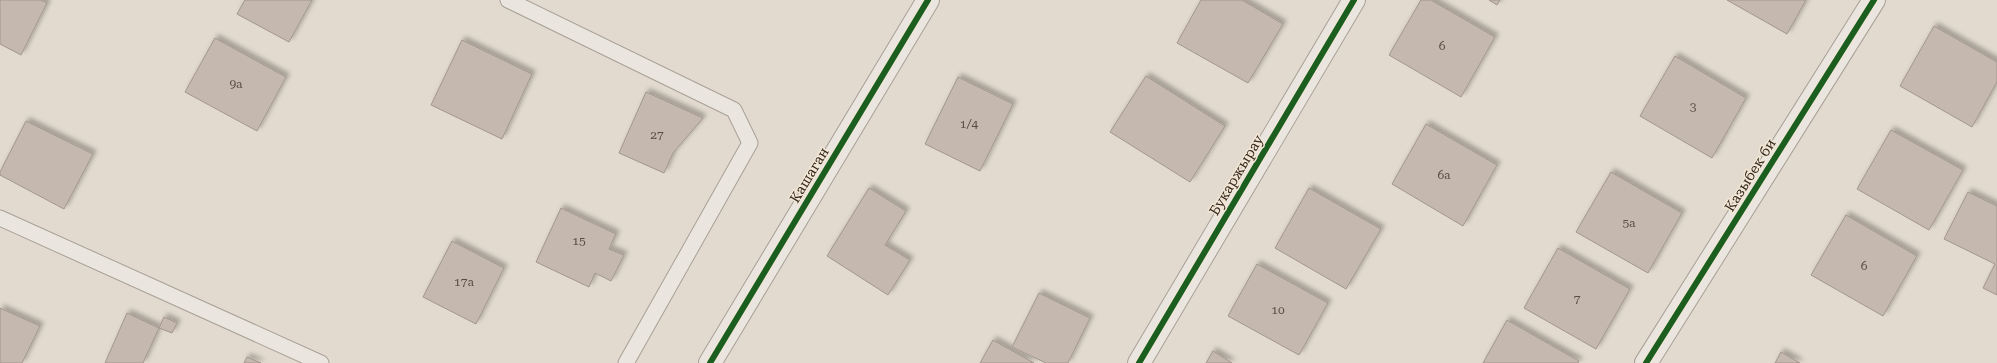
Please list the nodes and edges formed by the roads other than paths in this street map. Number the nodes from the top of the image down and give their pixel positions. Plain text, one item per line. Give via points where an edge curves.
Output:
1 (508, 0) edge
2 (928, 0) edge
3 (1354, 0) edge
4 (1874, 0) edge
5 (0, 218) edge
6 (321, 363) edge
7 (626, 363) edge
8 (710, 363) edge
9 (1138, 363) edge
10 (1646, 363) edge

1 - 7 lane via 734,110 750,143
2 - 8 street, Кашаган
3 - 9 street, Букаржырау
4 - 10 street, Казыбек би
5 - 6 lane

